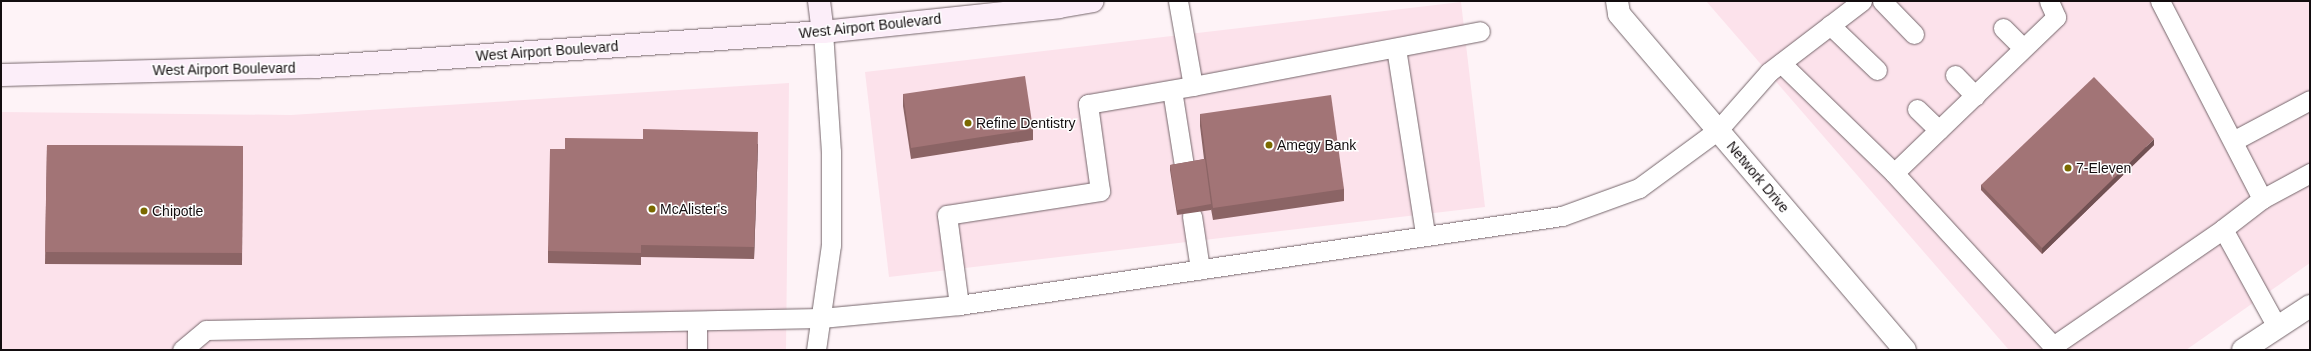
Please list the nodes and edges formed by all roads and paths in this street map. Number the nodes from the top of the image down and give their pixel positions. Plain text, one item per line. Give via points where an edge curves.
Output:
1 (819, 1) edge
2 (1092, 1) edge
3 (1178, 1) edge
4 (1617, 1) edge
5 (1862, 1) edge
6 (1882, 1) edge
7 (2049, 1) edge
8 (2160, 1) edge
9 (1830, 25) junction
10 (2002, 28) dead end
11 (1480, 31) dead end
12 (823, 32) junction
13 (1914, 34) dead end
14 (1396, 48) junction
15 (2023, 48) junction
16 (1781, 63) junction
17 (1877, 70) dead end
18 (1, 75) edge
19 (1955, 75) dead end
20 (1193, 86) junction
21 (1172, 90) junction
22 (1975, 96) junction
23 (2310, 100) edge
24 (1918, 110) dead end
25 (1718, 130) junction
26 (1939, 130) junction
27 (2233, 141) junction
28 (1184, 166) edge
29 (1894, 173) junction
30 (2310, 173) edge
31 (2262, 199) junction
32 (1192, 216) edge
33 (2223, 229) junction
34 (1425, 234) junction
35 (1200, 269) junction
36 (960, 305) junction
37 (2310, 306) edge
38 (821, 318) junction
39 (697, 320) junction
40 (2277, 328) junction
41 (182, 350) edge
42 (697, 350) edge
43 (816, 350) edge
44 (1904, 350) edge
45 (2243, 350) edge

1 - 12 main road
2 - 12 main road, West Airport Boulevard via 1059,7
3 - 20 lane
4 - 25 street, Network Drive via 1620,14
5 - 9 lane
6 - 13 lane
7 - 15 lane via 2056,17
8 - 27 lane
9 - 16 lane
9 - 17 lane
10 - 15 lane
11 - 14 lane
12 - 18 main road, West Airport Boulevard via 313,67
12 - 38 lane via 831,152 831,245
14 - 20 lane
14 - 34 lane
15 - 22 lane
16 - 25 lane via 1769,72
16 - 29 lane
19 - 22 lane
20 - 21 lane
21 - 28 lane
21 - 36 lane via 1088,104 1100,191 947,215
22 - 26 lane
23 - 27 lane
24 - 26 lane
25 - 34 lane via 1639,188 1562,216
25 - 44 street, Network Drive
26 - 29 lane
27 - 31 lane
29 - 33 lane via 2053,346
30 - 31 lane
31 - 33 lane
32 - 35 lane
33 - 40 lane
34 - 35 lane
35 - 36 lane
36 - 38 lane
37 - 40 street
38 - 39 lane
38 - 43 lane
39 - 41 lane via 206,330
39 - 42 lane
40 - 45 street

